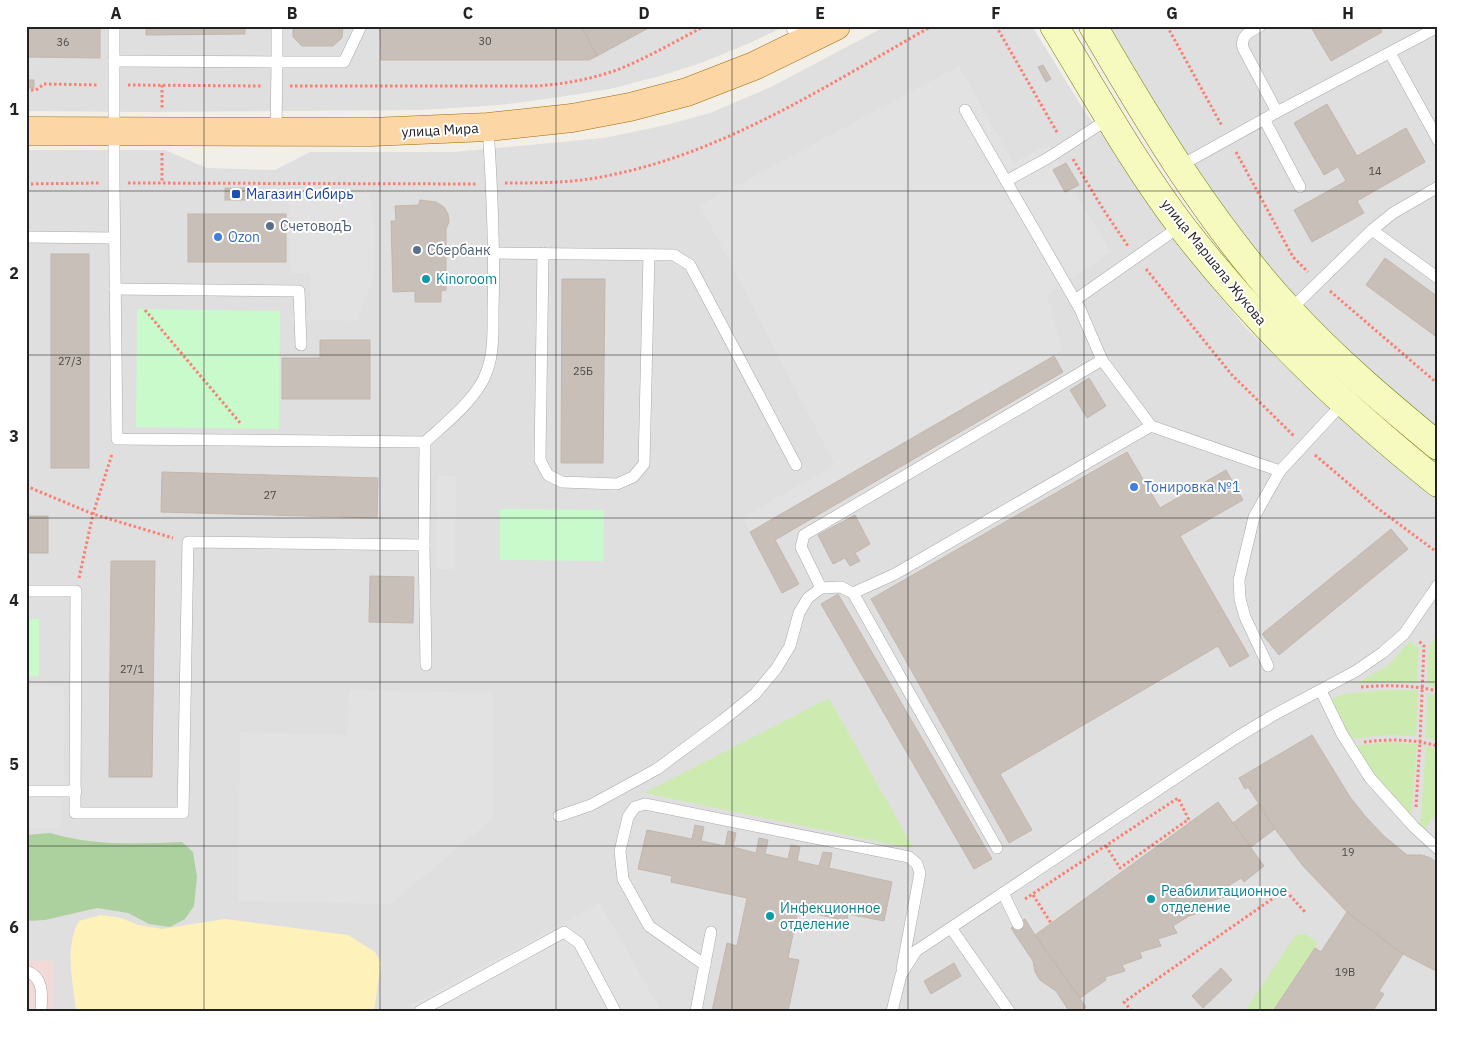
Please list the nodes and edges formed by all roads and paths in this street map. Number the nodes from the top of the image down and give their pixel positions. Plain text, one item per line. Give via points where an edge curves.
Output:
1 (114, 26) edge
2 (277, 26) edge
3 (361, 26) edge
4 (705, 26) edge
5 (836, 26) edge
6 (932, 26) edge
7 (996, 26) edge
8 (1054, 26) edge
9 (1093, 26) edge
10 (1167, 26) edge
11 (1260, 26) edge
12 (1438, 27) edge
13 (796, 35) edge
14 (1390, 53) junction
15 (114, 61) junction
16 (277, 62) junction
17 (114, 85) junction
18 (276, 86) junction
19 (26, 90) edge
20 (965, 110) dead end
21 (1277, 112) junction
22 (1110, 118) junction
23 (1264, 119) junction
24 (488, 127) junction
25 (26, 131) edge
26 (114, 131) junction
27 (276, 131) junction
28 (1228, 138) junction
29 (1438, 140) edge
30 (1066, 147) junction
31 (1178, 166) junction
32 (1006, 181) junction
33 (114, 183) junction
34 (26, 184) edge
35 (491, 184) junction
36 (1152, 184) junction
37 (1300, 187) dead end
38 (1438, 187) edge
39 (1182, 225) junction
40 (1372, 230) junction
41 (26, 237) edge
42 (114, 238) junction
43 (494, 253) junction
44 (543, 253) junction
45 (648, 254) junction
46 (1136, 258) junction
47 (1438, 278) edge
48 (1319, 282) junction
49 (115, 289) junction
50 (1075, 300) junction
51 (145, 310) dead end
52 (1290, 310) junction
53 (301, 345) dead end
54 (1102, 360) junction
55 (1438, 384) edge
56 (1343, 403) junction
57 (1151, 426) junction
58 (117, 439) junction
59 (255, 440) junction
60 (425, 442) junction
61 (1304, 445) junction
62 (1438, 446) edge
63 (796, 465) dead end
64 (1280, 471) junction
65 (1438, 483) edge
66 (26, 486) edge
67 (93, 514) junction
68 (188, 542) junction
69 (424, 545) junction
70 (1438, 553) edge
71 (1438, 585) edge
72 (822, 588) junction
73 (26, 591) edge
74 (76, 591) junction
75 (853, 593) junction
76 (1433, 603) edge
77 (1413, 635) dead end
78 (426, 665) dead end
79 (1268, 666) dead end
80 (1422, 688) junction
81 (1321, 690) junction
82 (1438, 692) edge
83 (1420, 741) junction
84 (1348, 744) junction
85 (1438, 746) edge
86 (26, 791) edge
87 (76, 791) junction
88 (559, 816) dead end
89 (1414, 827) junction
90 (1106, 846) junction
91 (997, 848) dead end
92 (1438, 849) edge
93 (1003, 893) junction
94 (1033, 895) junction
95 (1010, 908) junction
96 (1305, 912) dead end
97 (1051, 923) dead end
98 (1018, 924) dead end
99 (950, 928) junction
100 (711, 932) dead end
101 (705, 965) junction
102 (26, 971) edge
103 (901, 975) junction
104 (41, 1011) edge
105 (420, 1011) edge
106 (615, 1011) edge
107 (696, 1011) edge
108 (892, 1011) edge
109 (1009, 1011) edge
110 (1132, 1011) edge

1 - 15 lane
2 - 16 lane
3 - 16 lane via 344,62
4 - 18 path via 617,70 568,83 537,86
5 - 13 main road, улица Мира
6 - 35 path via 759,122 666,162 610,176 560,182
7 - 30 path
8 - 22 main road, улица Маршала Жукова
9 - 31 main road, улица Маршала Жукова
10 - 28 path
11 - 21 lane via 1245,36 1242,43
12 - 14 lane
13 - 24 main road, улица Мира via 754,66 678,94 572,118
14 - 21 lane
14 - 29 lane
15 - 16 lane
15 - 17 lane
16 - 18 lane
17 - 18 path
17 - 19 path via 44,84 36,90
17 - 26 lane
18 - 27 lane
20 - 32 lane
21 - 23 lane
22 - 30 lane
22 - 36 main road, улица Маршала Жукова
23 - 28 lane
23 - 37 lane
24 - 27 main road, улица Мира via 371,132
24 - 35 lane
25 - 26 main road, улица Мира
26 - 27 main road, улица Мира
26 - 33 lane
28 - 31 lane
28 - 48 path via 1293,257
30 - 32 lane
30 - 46 path
31 - 36 main road
31 - 52 main road, улица Маршала Жукова via 1240,252
32 - 50 lane
33 - 34 path
33 - 35 path
33 - 42 lane
35 - 43 lane
36 - 39 main road, улица Маршала Жукова
38 - 40 lane via 1392,213
39 - 46 lane
39 - 56 main road, улица Маршала Жукова via 1250,309
40 - 47 lane
40 - 48 lane
41 - 42 lane
42 - 49 lane
43 - 44 lane
43 - 60 lane via 492,345 487,371 457,413
44 - 45 lane
44 - 45 lane via 540,460 548,475 562,482 617,484 633,478 644,464
45 - 63 lane via 674,255 690,265
46 - 50 lane
46 - 61 path via 1232,375
48 - 52 lane
48 - 55 path
49 - 53 lane via 299,291
49 - 58 lane
50 - 54 lane
51 - 59 path
52 - 62 main road, улица Маршала Жукова via 1362,381
54 - 57 lane
54 - 72 lane via 804,535 801,548
56 - 61 lane
56 - 65 main road, улица Маршала Жукова
57 - 64 lane
57 - 75 lane via 895,574
58 - 59 lane
58 - 67 path
59 - 60 lane
60 - 69 lane
61 - 64 lane
61 - 70 path via 1376,508
64 - 79 lane via 1254,517 1239,580 1245,617
66 - 67 path
67 - 68 path
67 - 74 path
68 - 69 lane
68 - 87 lane via 183,813 75,813
69 - 78 lane
71 - 76 lane
72 - 75 lane via 841,587
72 - 88 lane via 808,598 799,613 790,646 755,694 657,769 591,805
73 - 74 lane
74 - 87 lane
75 - 91 lane
76 - 81 lane via 1397,640 1356,671
77 - 80 path via 1424,646
80 - 81 path via 1387,685
80 - 82 path
80 - 83 path
81 - 84 lane
81 - 93 lane via 1234,738
83 - 84 path via 1387,739
83 - 85 path
83 - 89 path
84 - 89 lane via 1370,778
86 - 87 lane
89 - 92 lane
90 - 90 path via 1120,868 1190,821 1178,798
90 - 94 path
93 - 95 lane
93 - 99 lane
94 - 95 path
94 - 97 path
95 - 98 lane
96 - 110 path via 1285,890 1124,1002
99 - 103 lane via 916,951
99 - 109 lane
100 - 101 lane
101 - 103 lane via 649,926 623,879 620,851 628,817 634,807 645,804 910,857 920,873
101 - 107 lane
102 - 104 lane via 36,975 40,983
103 - 108 lane
105 - 106 lane via 564,932 579,943

